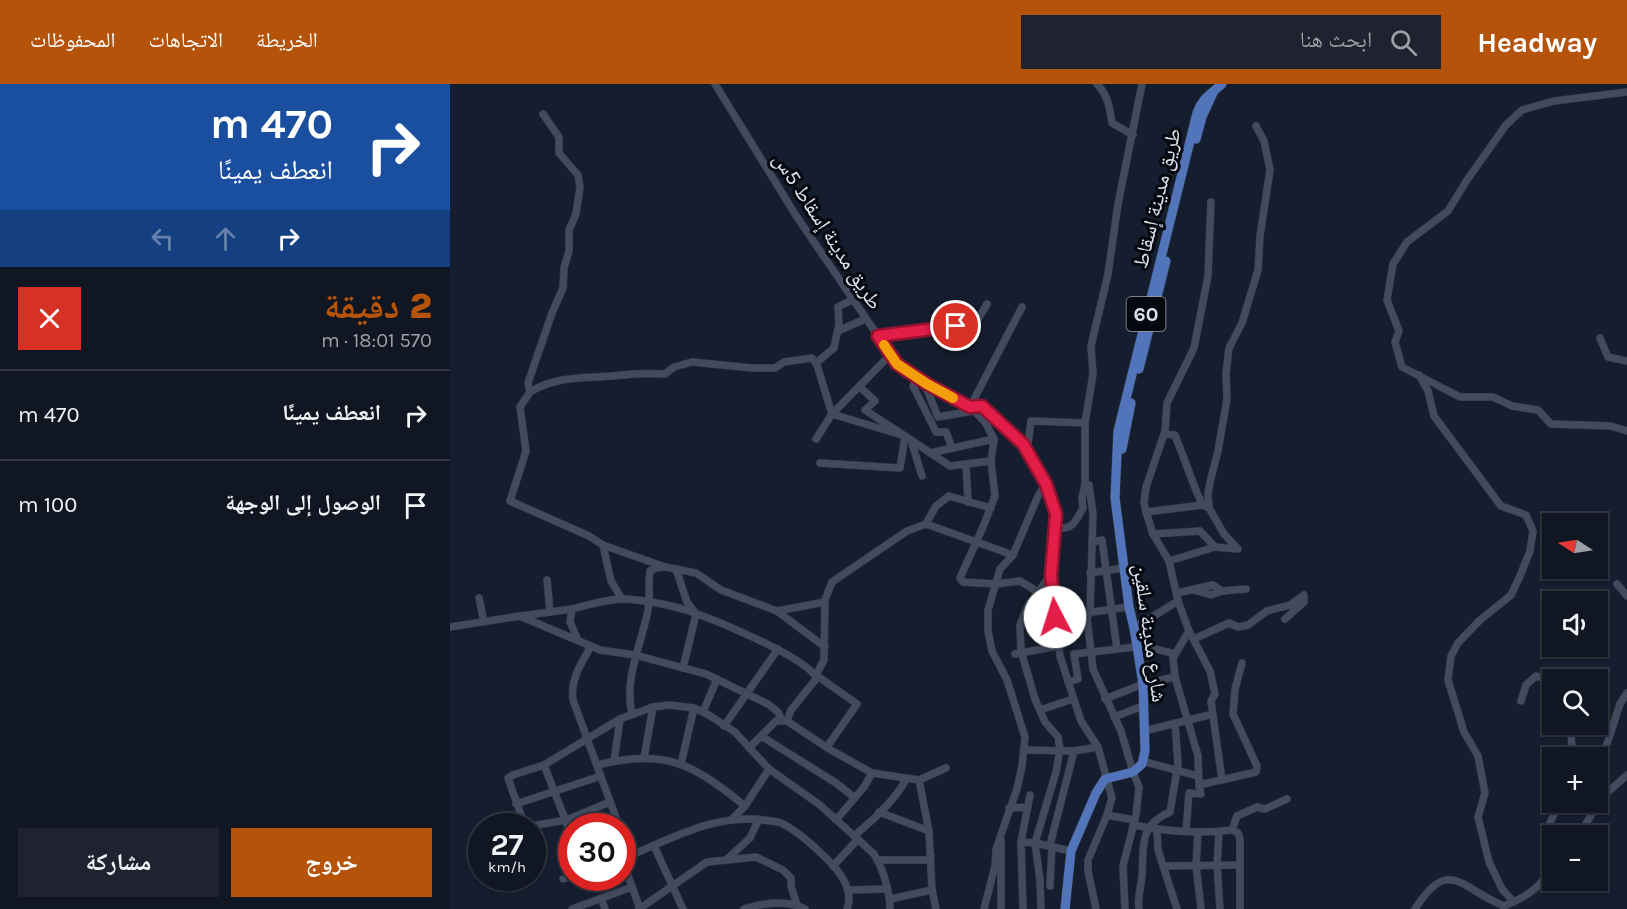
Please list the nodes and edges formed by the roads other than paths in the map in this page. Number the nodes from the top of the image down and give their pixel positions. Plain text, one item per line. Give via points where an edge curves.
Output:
1 (715, 84) edge
2 (1097, 84) edge
3 (1142, 84) edge
4 (1222, 84) edge
5 (1627, 92) edge
6 (543, 114) dead end
7 (1256, 126) dead end
8 (1133, 135) junction
9 (1211, 202) dead end
10 (852, 300) junction
11 (987, 304) dead end
12 (1022, 307) dead end
13 (866, 319) junction
14 (838, 331) junction
15 (878, 336) junction
16 (1600, 338) dead end
17 (891, 354) junction
18 (1627, 361) edge
19 (816, 363) junction
20 (1419, 375) junction
21 (920, 380) junction
22 (860, 387) junction
23 (530, 392) junction
24 (972, 409) junction
25 (832, 414) junction
26 (1085, 423) junction
27 (1627, 431) edge
28 (1164, 434) junction
29 (908, 438) junction
30 (816, 439) dead end
31 (994, 439) junction
32 (952, 448) junction
33 (1027, 450) junction
34 (930, 453) junction
35 (991, 461) junction
36 (820, 463) dead end
37 (966, 464) junction
38 (922, 476) dead end
39 (1046, 484) junction
40 (1085, 485) junction
41 (968, 502) junction
42 (1206, 507) junction
43 (991, 508) junction
44 (1146, 512) junction
45 (926, 525) junction
46 (1054, 528) junction
47 (1154, 534) junction
48 (1092, 542) junction
49 (975, 543) junction
50 (603, 545) junction
51 (1215, 548) junction
52 (1013, 555) junction
53 (1169, 561) junction
54 (664, 567) junction
55 (1123, 568) junction
56 (676, 569) junction
57 (1106, 571) junction
58 (1090, 573) junction
59 (1051, 575) junction
60 (547, 580) dead end
61 (996, 584) junction
62 (1617, 584) dead end
63 (1246, 589) dead end
64 (1038, 592) junction
65 (1627, 596) edge
66 (1178, 597) junction
67 (479, 598) dead end
68 (622, 599) junction
69 (825, 602) junction
70 (649, 603) junction
71 (1128, 607) junction
72 (572, 609) junction
73 (1111, 610) junction
74 (777, 611) junction
75 (550, 612) junction
76 (696, 614) junction
77 (1089, 614) junction
78 (520, 616) junction
79 (1055, 617) junction
80 (1285, 619) dead end
81 (484, 622) junction
82 (450, 627) edge
83 (1134, 628) junction
84 (1188, 631) junction
85 (1194, 639) junction
86 (578, 640) junction
87 (591, 646) junction
88 (1058, 646) junction
89 (1136, 646) junction
90 (825, 647) junction
91 (778, 649) junction
92 (1117, 650) junction
93 (1018, 652) junction
94 (1091, 652) junction
95 (1175, 654) junction
96 (635, 655) junction
97 (1242, 663) dead end
98 (683, 668) junction
99 (816, 675) junction
100 (1175, 677) junction
101 (1542, 678) edge
102 (717, 679) junction
103 (1068, 682) junction
104 (1143, 684) junction
105 (748, 693) junction
106 (1627, 693) edge
107 (1073, 699) junction
108 (1105, 699) junction
109 (1521, 700) dead end
110 (1143, 706) junction
111 (654, 707) junction
112 (694, 708) junction
113 (1040, 710) junction
114 (704, 712) junction
115 (632, 714) junction
116 (1213, 714) junction
117 (1114, 717) junction
118 (620, 718) junction
119 (784, 721) junction
120 (1188, 721) junction
121 (1175, 723) junction
122 (724, 726) junction
123 (1144, 731) junction
124 (761, 736) junction
125 (587, 739) junction
126 (827, 747) junction
127 (1098, 747) junction
128 (1606, 747) edge
129 (749, 748) junction
130 (1025, 750) junction
131 (1060, 751) junction
132 (1074, 751) junction
133 (644, 758) junction
134 (614, 761) junction
135 (1142, 761) junction
136 (681, 764) junction
137 (544, 765) junction
138 (597, 765) junction
139 (946, 768) dead end
140 (769, 769) junction
141 (1178, 771) junction
142 (872, 772) junction
143 (1056, 772) junction
144 (1133, 772) junction
145 (1066, 775) junction
146 (1627, 775) edge
147 (601, 776) junction
148 (1198, 776) junction
149 (1105, 779) junction
150 (906, 780) junction
151 (919, 780) junction
152 (1222, 780) junction
153 (1199, 785) junction
154 (555, 792) junction
155 (1030, 795) dead end
156 (855, 798) junction
157 (1287, 799) dead end
158 (610, 802) junction
159 (516, 804) junction
160 (745, 806) junction
161 (1028, 807) junction
162 (1009, 808) junction
163 (879, 812) junction
164 (520, 813) edge
165 (563, 813) edge
166 (583, 813) edge
167 (614, 813) edge
168 (1107, 815) junction
169 (732, 819) junction
170 (759, 819) junction
171 (836, 820) junction
172 (1134, 822) junction
173 (1585, 825) edge
174 (1154, 829) junction
175 (1232, 830) junction
176 (929, 831) junction
177 (1186, 831) junction
178 (1198, 832) junction
179 (1219, 832) junction
180 (856, 837) junction
181 (1000, 838) junction
182 (1021, 843) junction
183 (1035, 843) junction
184 (654, 846) junction
185 (1052, 846) junction
186 (1071, 851) junction
187 (636, 853) edge
188 (931, 856) junction
189 (726, 860) junction
190 (877, 860) junction
191 (1217, 865) junction
192 (1239, 865) junction
193 (833, 866) junction
194 (1163, 866) junction
195 (1196, 866) junction
196 (1542, 881) edge
197 (1050, 886) dead end
198 (672, 887) junction
199 (887, 889) junction
200 (848, 890) junction
201 (932, 890) junction
202 (621, 891) edge
203 (633, 891) edge
204 (601, 898) junction
205 (890, 899) junction
206 (1514, 902) junction
207 (797, 905) junction
208 (758, 907) edge
209 (572, 909) edge
210 (605, 909) edge
211 (640, 909) edge
212 (682, 909) edge
213 (744, 909) edge
214 (805, 909) edge
215 (847, 909) edge
216 (890, 909) edge
217 (936, 909) edge
218 (984, 909) edge
219 (1001, 909) edge
220 (1023, 909) edge
221 (1041, 909) edge
222 (1065, 909) edge
223 (1096, 909) edge
224 (1125, 909) edge
225 (1138, 909) edge
226 (1177, 909) edge
227 (1201, 909) edge
228 (1220, 909) edge
229 (1239, 909) edge
230 (1415, 909) edge

1 - 10 street, طريق مدينة إسقاط 5س
2 - 8 street via 1110,108 1112,123
3 - 8 street
4 - 55 main road, شارع مدينة سلقين / 60 via 1213,93 1200,123 1132,396 1121,452 1118,496
5 - 20 street via 1554,101 1522,110 1506,125 1448,212 1407,242 1393,264 1387,300 1399,331 1395,342 1402,367
6 - 23 street via 559,137 559,153 578,175 580,187 576,214 568,230 563,288 528,383
7 - 42 street via 1264,141 1270,170 1258,270 1242,323 1229,348 1227,399
8 - 26 street via 1091,346 1092,374
9 - 28 street via 1208,276 1194,348 1167,404
10 - 13 street, طريق مدينة إسقاط 5س
10 - 14 street via 838,307
11 - 15 street via 976,323
12 - 24 street
13 - 14 street
13 - 15 street, طريق مدينة إسقاط 5س
14 - 19 street via 834,348
15 - 17 street, طريق مدينة إسقاط 5س
16 - 18 street via 1608,357
17 - 21 street, طريق مدينة إسقاط 5س via 897,364
17 - 22 street
19 - 23 street via 812,358 784,362 775,368 752,368 692,362 665,374 638,372 560,380
19 - 25 street
20 - 27 street via 1460,397 1493,397 1512,406 1538,410 1551,424 1611,426
20 - 206 street via 1434,416 1501,506 1526,514 1533,531 1530,551 1511,595 1458,642 1451,656 1448,680 1464,732 1478,756 1485,793 1478,817 1489,862 1502,889
21 - 24 street, طريق مدينة إسقاط 5س
21 - 24 street via 938,417
21 - 32 street via 913,386 936,432 946,432
22 - 25 street
22 - 29 street via 875,401 865,410
23 - 50 street via 520,407 526,451 510,501
24 - 31 street
24 - 33 street, طريق مدينة إسقاط 5س via 982,406
25 - 29 street
25 - 30 street
26 - 33 street via 1031,421
26 - 40 street
28 - 42 street via 1175,435
28 - 44 street via 1146,487
29 - 34 street
29 - 36 street via 900,468
29 - 38 street
31 - 32 street
31 - 35 street
32 - 34 street
33 - 39 street, طريق مدينة إسقاط 5س
34 - 37 street via 950,466
35 - 37 street
35 - 43 street via 995,496
37 - 41 street
39 - 46 street, طريق مدينة إسقاط 5س via 1056,514
39 - 52 street
40 - 46 street via 1083,508 1074,524 1065,529
40 - 48 street via 1089,485 1093,514
41 - 43 street
41 - 45 street via 949,496 936,506
42 - 44 street
42 - 51 street via 1238,549
43 - 49 street
44 - 47 street
45 - 49 street
45 - 69 street via 907,531 832,582
46 - 59 street, طريق مدينة إسقاط 5س
47 - 51 street via 1200,531
47 - 53 street
48 - 57 street via 1102,540
48 - 58 street
49 - 52 street
49 - 61 street via 960,581
50 - 54 street
50 - 68 street via 611,581
51 - 53 street
52 - 61 street via 1000,569
53 - 66 street
54 - 56 street
54 - 70 street via 650,571
55 - 57 street
55 - 71 main road, شارع مدينة سلقين / 60
56 - 74 street via 696,573 721,590
56 - 76 street via 687,602
57 - 58 street
57 - 73 street
58 - 77 street
59 - 64 street
59 - 79 street, طريق مدينة إسقاط 5س
60 - 75 street
61 - 64 street via 1020,581
61 - 130 street via 988,610 988,631 1025,737
62 - 65 street
63 - 66 street via 1222,591 1214,585
64 - 93 street via 1020,625
66 - 83 street
66 - 84 street
67 - 81 street
68 - 70 street
68 - 72 street
69 - 74 street
69 - 90 street
70 - 76 street
70 - 96 street
71 - 73 street
71 - 83 main road, شارع مدينة سلقين / 60
72 - 75 street
72 - 86 street via 570,622
73 - 77 street
73 - 92 street
74 - 90 street
75 - 78 street
76 - 91 street
76 - 98 street
77 - 79 street
77 - 94 street
78 - 81 street
78 - 86 street
79 - 88 street, طريق مدينة إسقاط 5س
80 - 85 street via 1304,602 1304,595 1290,605 1267,611 1248,625 1238,627 1229,623
81 - 82 street
83 - 89 main road, شارع مدينة سلقين / 60
84 - 85 street
84 - 95 street
85 - 116 street via 1210,671 1215,694 1211,701
86 - 87 street
87 - 96 street
87 - 125 street via 571,687
88 - 93 street
88 - 103 street, طريق مدينة إسقاط 5س
89 - 92 street
89 - 95 street
89 - 104 main road, شارع مدينة سلقين / 60
90 - 99 street via 824,660
91 - 99 street
91 - 105 street
92 - 94 street
93 - 113 street
94 - 103 street via 1074,654 1078,679
94 - 108 street
95 - 100 street
96 - 98 street
96 - 115 street
97 - 152 street via 1233,714 1257,766 1256,772
98 - 102 street
99 - 119 street
99 - 126 street via 857,705
100 - 104 street
100 - 120 street
101 - 109 street via 1536,676 1526,685
102 - 105 street
102 - 114 street
103 - 107 street, طريق مدينة إسقاط 5س
104 - 108 street
104 - 110 main road, شارع مدينة سلقين / 60
105 - 119 street via 773,708
105 - 122 street
106 - 128 street
107 - 113 street
107 - 127 street, طريق مدينة إسقاط 5س via 1080,721
108 - 117 street
110 - 117 street
110 - 123 main road, شارع مدينة سلقين / 60
111 - 112 street
111 - 115 street
111 - 133 street
112 - 114 street
112 - 136 street
113 - 131 street via 1058,737
114 - 122 street
115 - 118 street
116 - 120 street
116 - 152 street
117 - 144 street
118 - 125 street
118 - 134 street
119 - 124 street via 776,721
119 - 126 street
120 - 121 street
120 - 148 street via 1198,756
121 - 123 street
121 - 141 street
122 - 129 street
123 - 135 main road, شارع مدينة سلقين / 60
124 - 129 street
124 - 156 street
125 - 137 street
125 - 138 street
126 - 142 street
127 - 132 street
127 - 149 street, طريق مدينة إسقاط 5س
129 - 140 street
130 - 131 street
130 - 162 street
131 - 132 street
131 - 143 street
132 - 145 street
133 - 134 street
133 - 136 street
134 - 138 street
135 - 141 street
135 - 144 main road
136 - 160 street via 716,783
137 - 154 street
137 - 159 street via 508,778
138 - 147 street
139 - 151 street
140 - 160 street
140 - 171 street
141 - 148 street
141 - 174 street via 1170,812 1157,818
142 - 150 street
142 - 156 street
143 - 145 street
143 - 183 street
144 - 149 main road
144 - 172 street via 1139,787
145 - 185 street
146 - 173 street via 1601,798
147 - 154 street
147 - 158 street
148 - 153 street
149 - 168 street, طريق مدينة إسقاط 5س via 1112,798
149 - 186 main road
150 - 151 street
150 - 163 street
151 - 176 street
152 - 153 street
153 - 177 street via 1201,794 1189,793
154 - 159 street
154 - 165 street
155 - 161 street
156 - 171 street
157 - 175 street via 1237,816
158 - 166 street
158 - 167 street
159 - 164 street
160 - 169 street
161 - 162 street
161 - 182 street
162 - 181 street
163 - 176 street
163 - 180 street
168 - 172 street
168 - 223 street via 1089,860
169 - 170 street
169 - 184 street
170 - 189 street via 750,838
170 - 193 street via 780,823 807,841
171 - 180 street
172 - 174 street
172 - 224 street via 1123,866
174 - 177 street
174 - 194 street
174 - 225 street via 1146,833 1143,846
175 - 179 street
175 - 192 street via 1240,839
176 - 188 street
177 - 178 street
178 - 179 street
178 - 195 street
179 - 191 street
180 - 190 street
180 - 193 street
181 - 218 street
181 - 219 street
182 - 183 street
182 - 220 street
183 - 185 street
183 - 221 street
184 - 187 street
184 - 198 street
185 - 186 street
185 - 197 street
186 - 222 main road
188 - 190 street via 928,860
188 - 201 street
189 - 198 street via 707,862
189 - 207 street via 756,857 783,870 791,879
190 - 199 street
191 - 192 street
191 - 195 street
191 - 228 street
192 - 229 street
193 - 200 street
194 - 195 street
194 - 226 street
195 - 227 street
196 - 206 street
198 - 211 street
198 - 212 street
199 - 200 street
199 - 205 street
200 - 215 street
201 - 205 street
201 - 217 street
202 - 204 street
203 - 211 street
204 - 209 street
204 - 210 street
205 - 216 street
206 - 230 street via 1504,906 1460,881 1449,879 1436,883
207 - 208 street via 763,903
207 - 214 street
208 - 213 street

